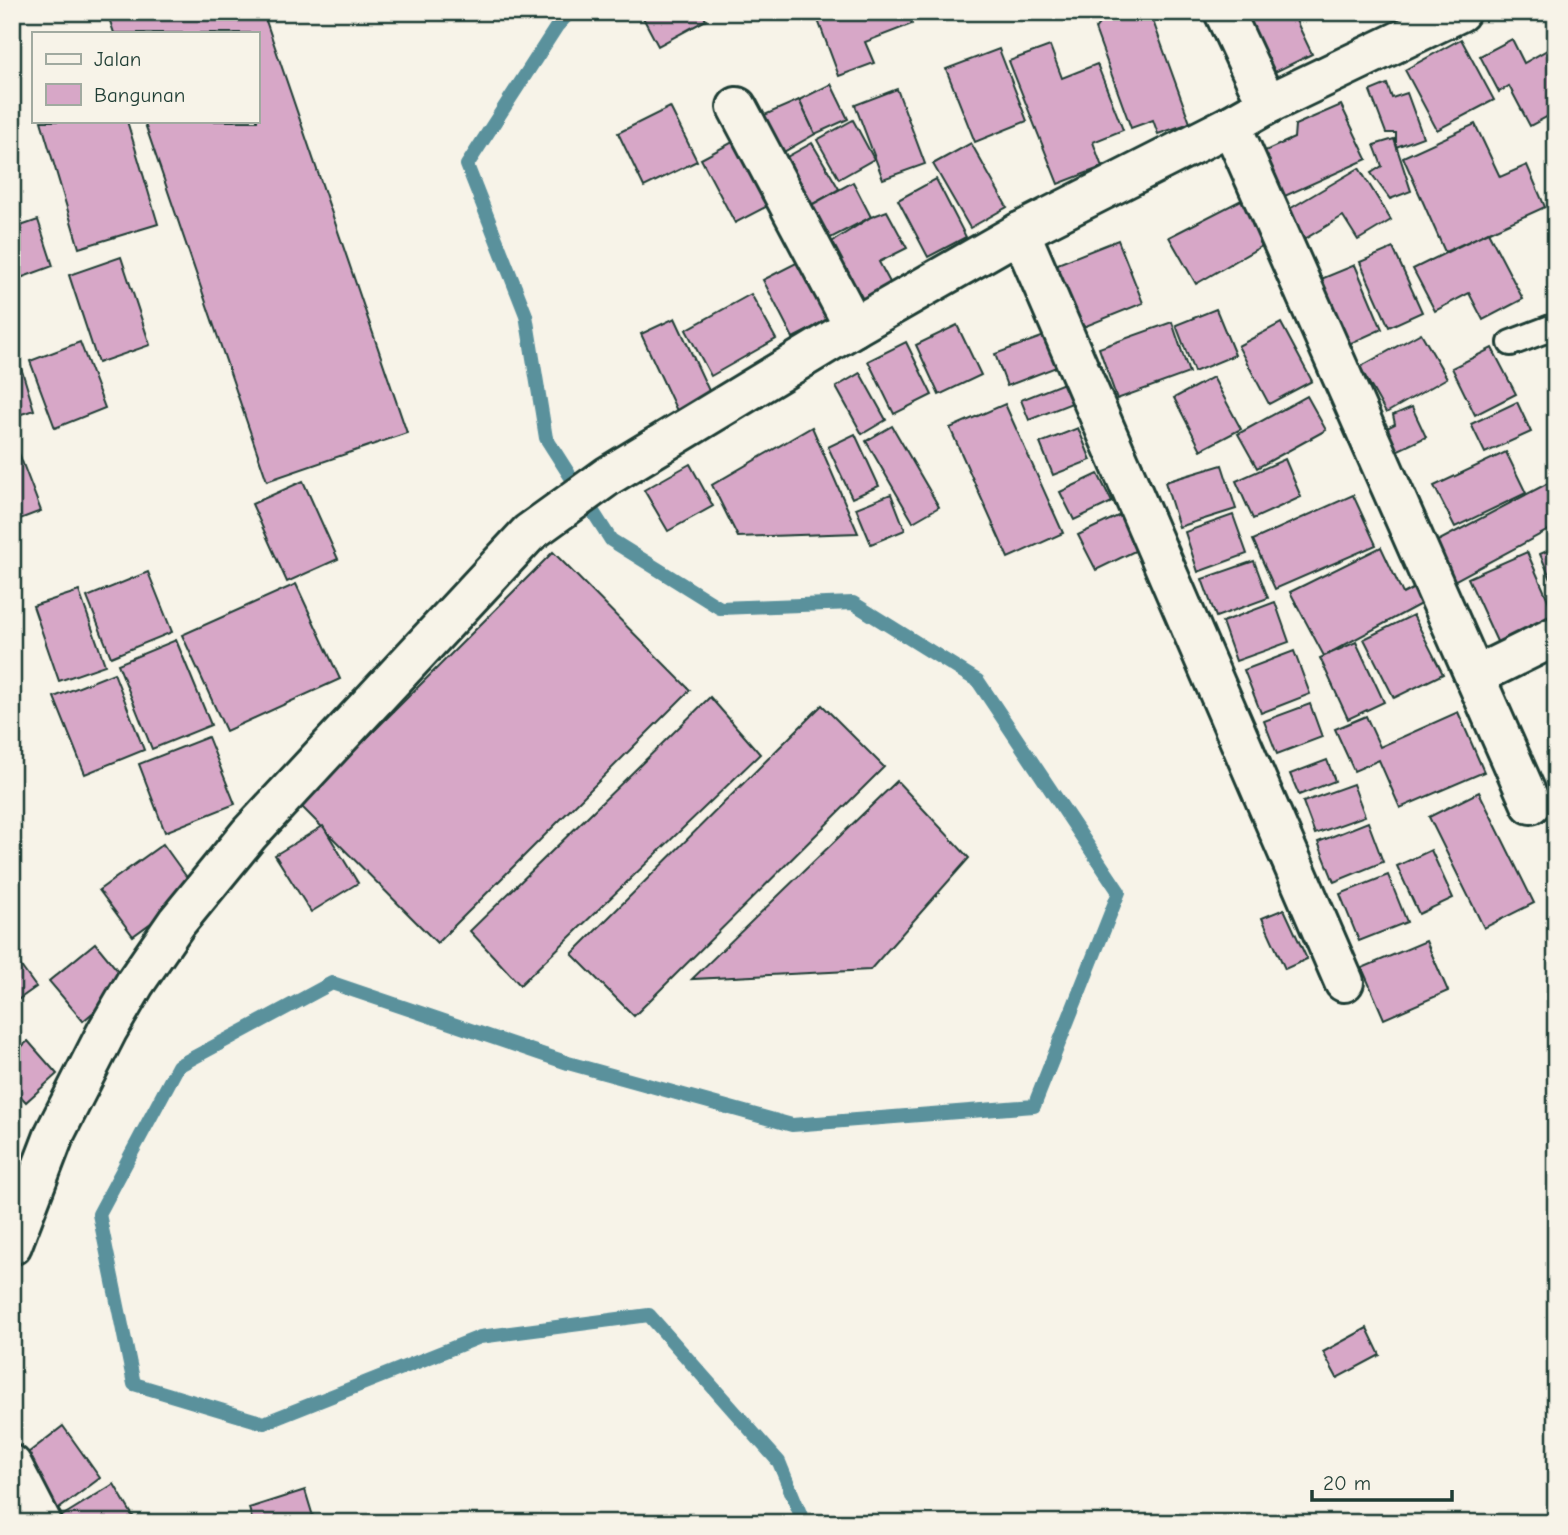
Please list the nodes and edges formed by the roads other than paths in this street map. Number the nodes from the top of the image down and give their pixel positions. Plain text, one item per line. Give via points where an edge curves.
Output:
1 (1224, 12) edge
2 (1460, 12) edge
3 (1269, 103) junction
4 (737, 107) dead end
5 (1231, 125) junction
6 (1020, 232) junction
7 (1556, 326) edge
8 (854, 327) junction
9 (1511, 343) dead end
10 (1556, 636) edge
11 (1475, 676) junction
12 (1531, 804) dead end
13 (1344, 982) dead end
14 (12, 1245) edge
15 (12, 1465) edge
16 (42, 1523) edge

1 - 3 street
2 - 3 street
3 - 5 street
4 - 8 street
5 - 6 street
5 - 11 street
6 - 8 street
6 - 13 street
7 - 9 lane
8 - 14 street via 608,476 528,533 250,834 177,922 107,1031 55,1133
10 - 11 street
11 - 12 street
15 - 16 street

